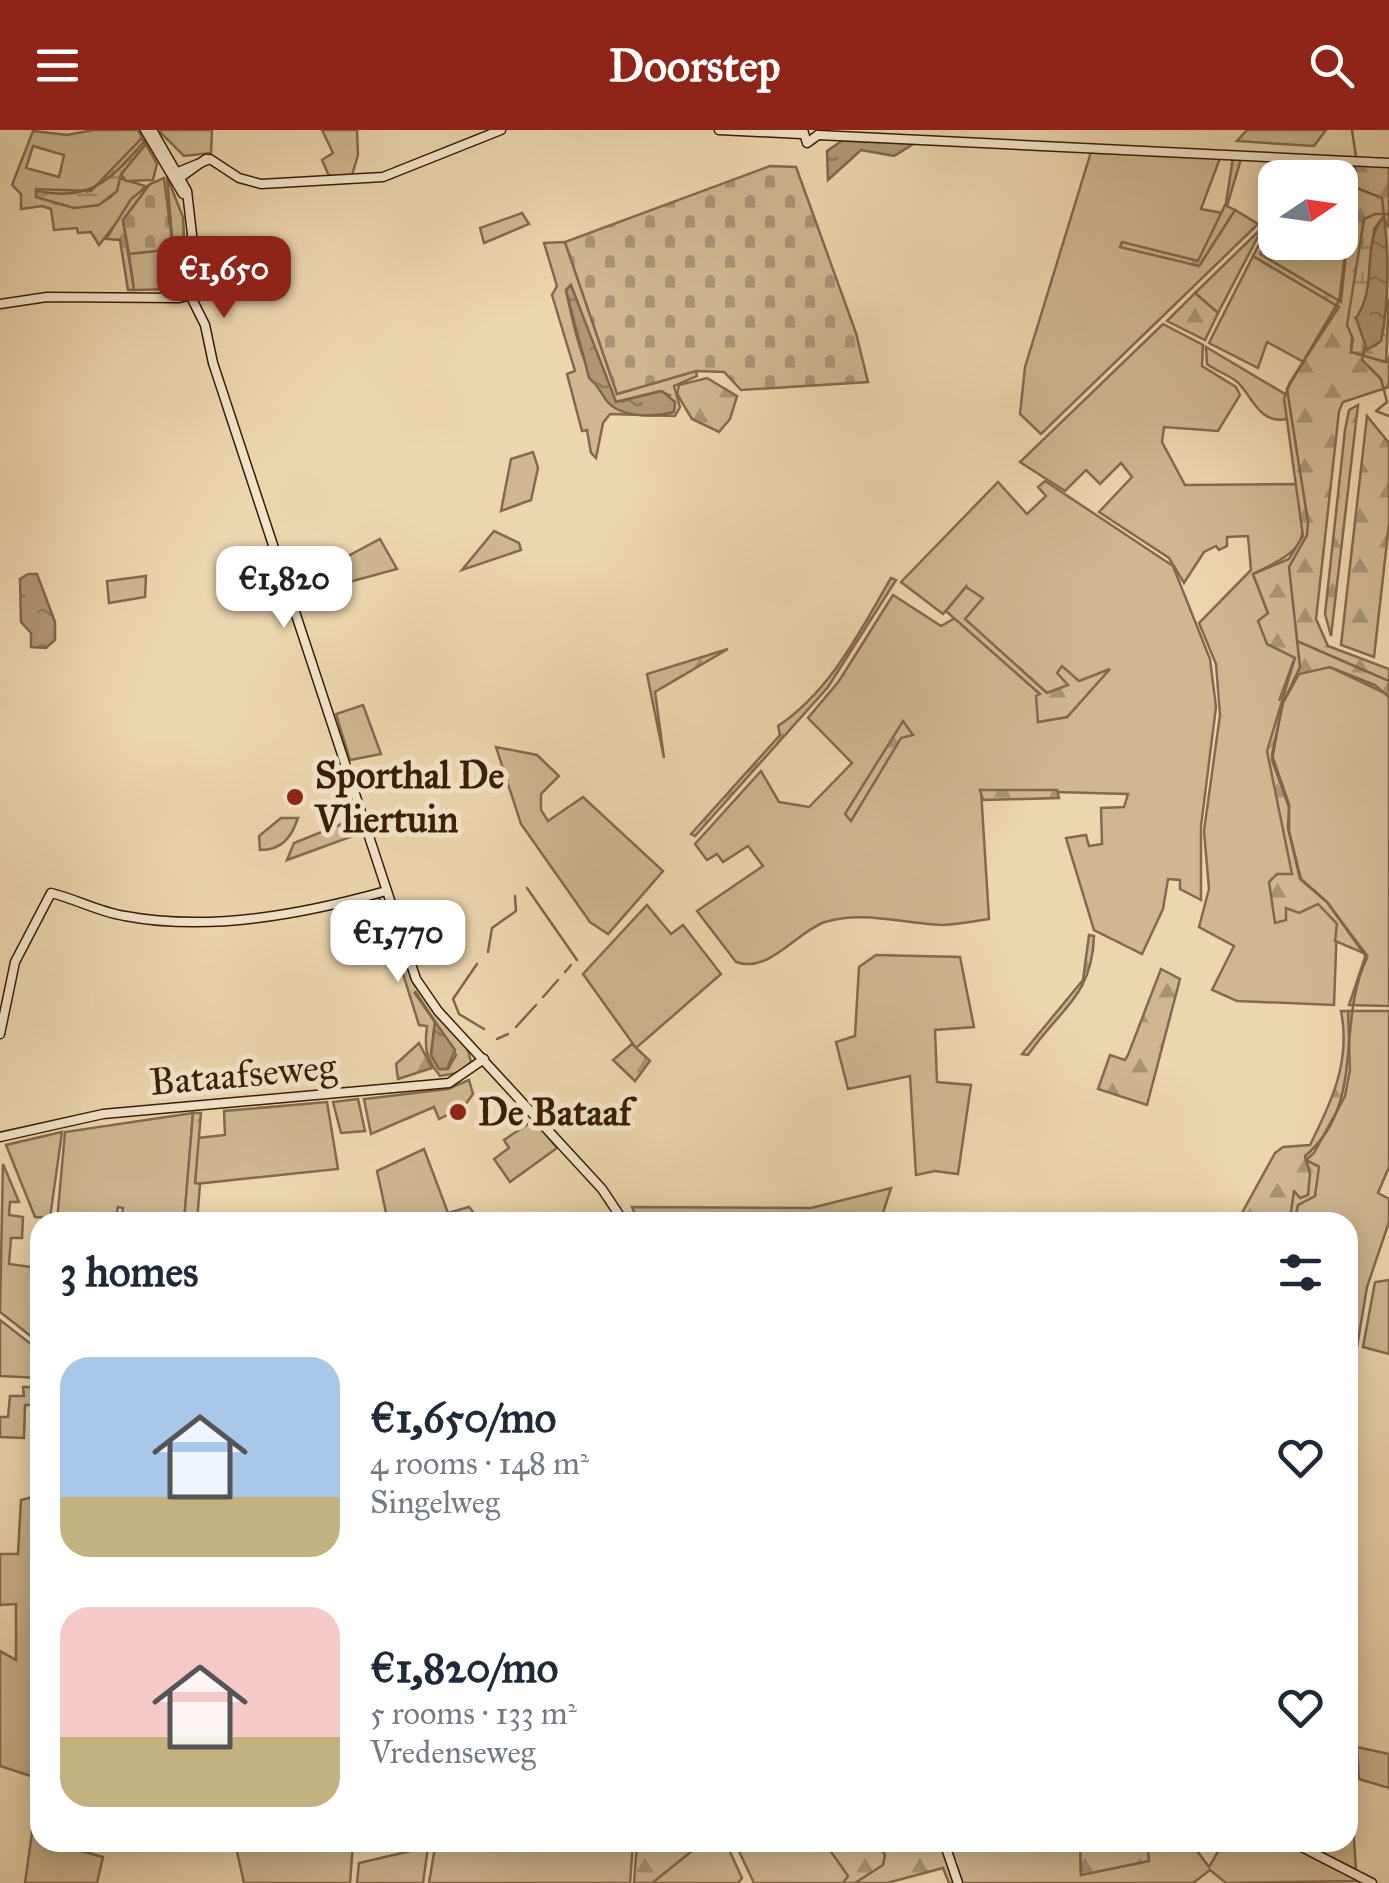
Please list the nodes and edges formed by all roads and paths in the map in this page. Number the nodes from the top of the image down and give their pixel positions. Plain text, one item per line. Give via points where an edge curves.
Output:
1 (149, 130) edge
2 (501, 130) edge
3 (719, 130) edge
4 (802, 132) edge
5 (817, 133) edge
6 (1389, 163) edge
7 (177, 175) junction
8 (190, 294) junction
9 (0, 304) edge
10 (386, 890) junction
11 (0, 1034) edge
12 (484, 1059) junction
13 (0, 1137) edge
14 (618, 1212) edge
15 (947, 1852) edge
16 (1312, 1852) edge
17 (958, 1883) edge
18 (1372, 1883) edge

1 - 7 main road
2 - 7 main road via 383,177 262,184 206,160
3 - 4 main road
4 - 5 main road via 810,143
5 - 6 main road
7 - 8 main road via 197,278
8 - 9 main road
8 - 10 main road via 206,325 213,364
10 - 11 main road via 280,915 166,919 123,916 52,893 16,962
10 - 12 main road via 416,980
12 - 13 main road, Bataafseweg via 448,1083 103,1114
12 - 14 main road
15 - 17 main road
16 - 18 main road

